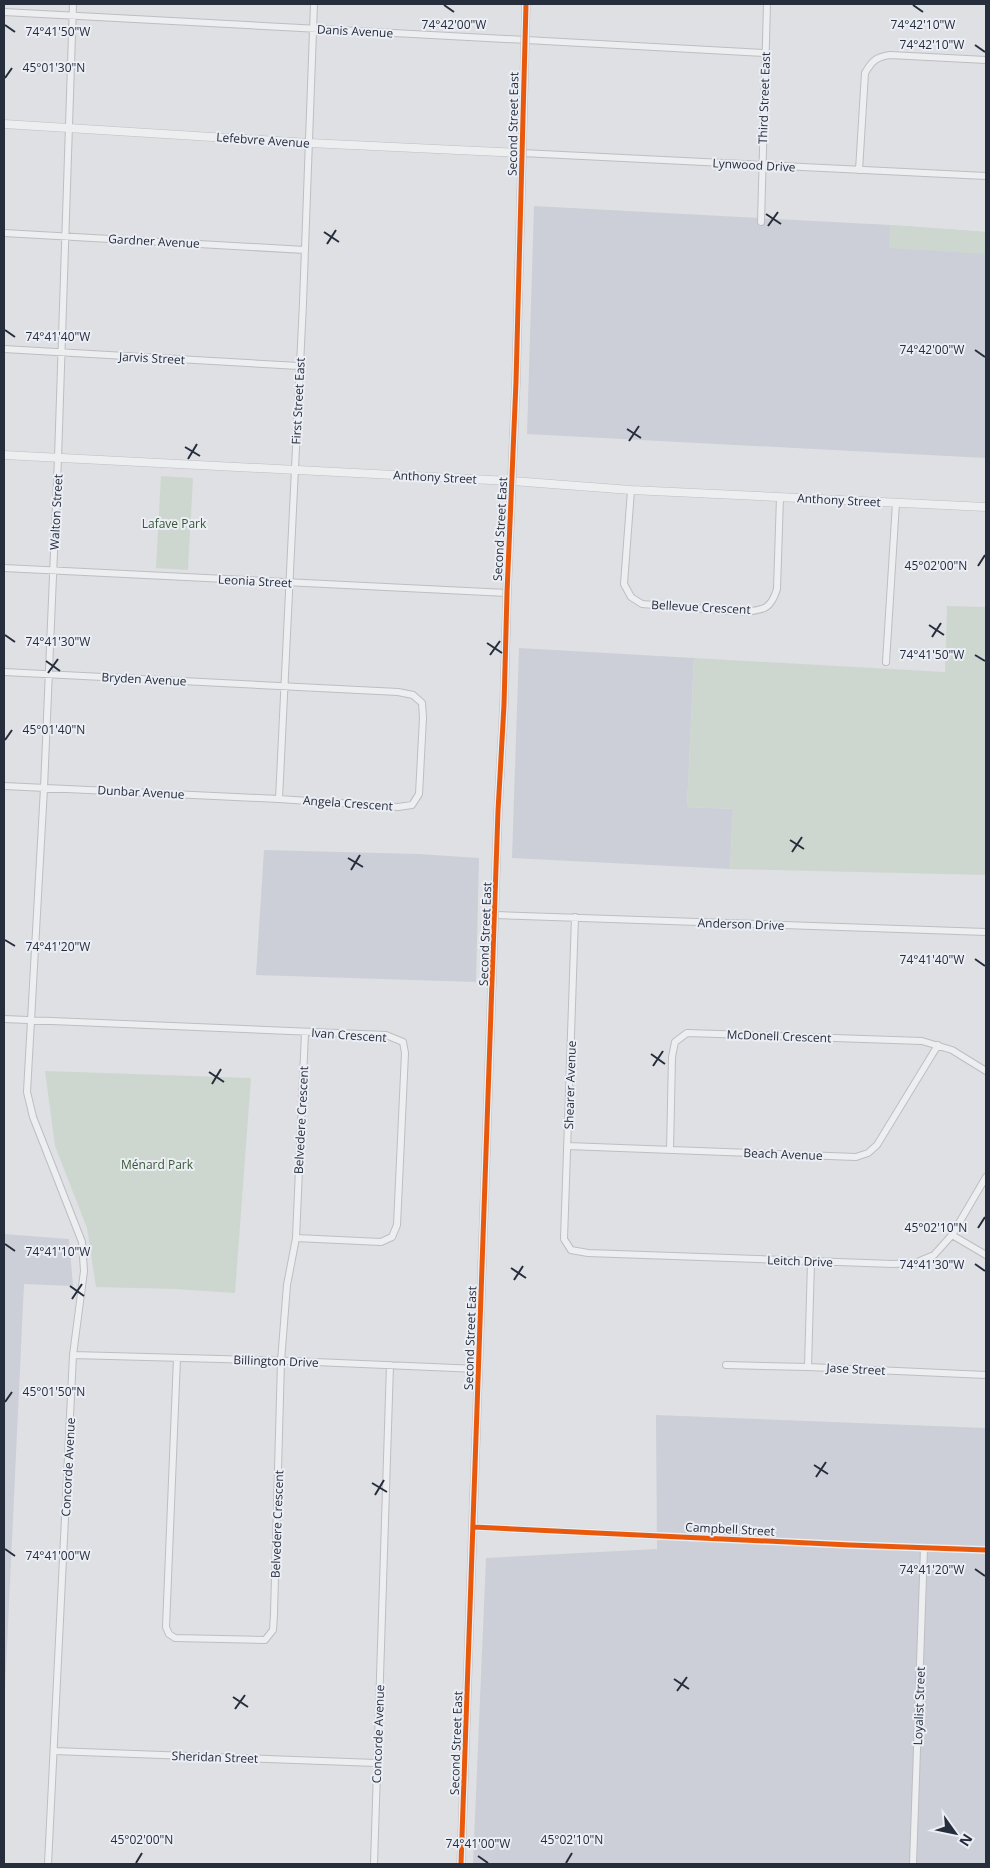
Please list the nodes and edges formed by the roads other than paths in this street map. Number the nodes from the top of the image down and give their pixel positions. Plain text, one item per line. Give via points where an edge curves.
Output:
1 (73, 4) edge
2 (314, 4) edge
3 (526, 4) edge
4 (767, 4) edge
5 (4, 12) edge
6 (73, 15) junction
7 (314, 29) junction
8 (525, 40) junction
9 (766, 53) junction
10 (986, 60) edge
11 (4, 124) edge
12 (69, 128) junction
13 (309, 143) junction
14 (522, 152) junction
15 (762, 166) junction
16 (859, 170) junction
17 (986, 176) edge
18 (761, 222) dead end
19 (4, 233) edge
20 (65, 237) junction
21 (305, 250) junction
22 (4, 349) edge
23 (62, 352) junction
24 (299, 366) junction
25 (4, 455) edge
26 (58, 458) junction
27 (294, 470) junction
28 (512, 481) junction
29 (631, 490) junction
30 (780, 497) junction
31 (896, 503) junction
32 (986, 507) edge
33 (4, 568) edge
34 (53, 570) junction
35 (289, 582) junction
36 (507, 593) junction
37 (886, 662) dead end
38 (4, 672) edge
39 (48, 674) junction
40 (285, 687) junction
41 (4, 786) edge
42 (44, 788) junction
43 (279, 799) junction
44 (496, 915) junction
45 (575, 917) junction
46 (986, 932) edge
47 (4, 1019) edge
48 (31, 1020) junction
49 (305, 1032) junction
50 (938, 1045) junction
51 (986, 1071) edge
52 (568, 1146) junction
53 (670, 1150) junction
54 (986, 1177) edge
55 (952, 1235) junction
56 (296, 1238) junction
57 (571, 1250) joint
58 (986, 1255) edge
59 (811, 1262) junction
60 (73, 1355) junction
61 (177, 1358) junction
62 (281, 1360) junction
63 (390, 1365) junction
64 (726, 1365) dead end
65 (808, 1367) junction
66 (478, 1369) junction
67 (986, 1375) edge
68 (473, 1527) junction
69 (924, 1548) junction
70 (986, 1550) edge
71 (54, 1751) junction
72 (376, 1763) junction
73 (48, 1864) edge
74 (374, 1864) edge
75 (461, 1864) edge
76 (913, 1864) edge

1 - 6 street, Walton Street
2 - 7 street, First Street East
3 - 8 main road, Second Street East
4 - 9 street, Third Street East
5 - 6 street, Danis Avenue
6 - 7 street, Danis Avenue
6 - 12 street, Walton Street
7 - 8 street, Danis Avenue
7 - 13 street, First Street East
8 - 9 street, Danis Avenue
8 - 14 main road, Second Street East
9 - 15 street, Third Street East
10 - 16 street via 890,55 872,62 865,73
11 - 12 street, Lefebvre Avenue
12 - 13 street, Lefebvre Avenue
12 - 20 street, Walton Street
13 - 14 street, Lefebvre Avenue
13 - 21 street, First Street East
14 - 15 street, Lynwood Drive
14 - 28 main road, Second Street East
15 - 16 street, Lynwood Drive
15 - 18 street, Third Street East
16 - 17 street, Lynwood Drive
19 - 20 street, Gardner Avenue
20 - 21 street, Gardner Avenue
20 - 23 street, Walton Street
21 - 24 street, First Street East
22 - 23 street, Jarvis Street
23 - 24 street, Jarvis Street
23 - 26 street, Walton Street
24 - 27 street, First Street East
25 - 26 street, Anthony Street
26 - 27 street, Anthony Street
26 - 34 street, Walton Street
27 - 28 street, Anthony Street
27 - 35 street, First Street East
28 - 29 street, Anthony Street
28 - 36 main road, Second Street East
29 - 30 street, Anthony Street
29 - 30 street, Bellevue Crescent via 624,584 631,597 642,604 744,612 761,610 773,603 777,589
30 - 31 street, Anthony Street
31 - 32 street, Anthony Street
31 - 37 street
33 - 34 street, Leonia Street
34 - 35 street, Leonia Street
34 - 39 street, Walton Street
35 - 36 street, Leonia Street
35 - 40 street, First Street East
36 - 44 main road, Second Street East
38 - 39 street, Bryden Avenue
39 - 40 street, Bryden Avenue
39 - 42 street, Walton Street
40 - 43 street, First Street East
40 - 43 street, Angela Crescent via 414,695 422,703 423,718 419,794 412,805 398,807
41 - 42 street, Dunbar Avenue
42 - 43 street, Dunbar Avenue
42 - 48 street, Walton Street
44 - 45 street, Anderson Drive
44 - 66 main road, Second Street East
45 - 46 street, Anderson Drive
45 - 52 street, Shearer Avenue
47 - 48 street, Ivan Crescent
48 - 49 street, Ivan Crescent
48 - 60 street, Concorde Avenue via 27,1092 82,1242 84,1270
49 - 56 street, Belvedere Crescent
49 - 56 street, Ivan Crescent via 386,1035 403,1042 398,1216 392,1237 381,1242
50 - 51 street, McDonell Crescent
50 - 53 street, Beach Avenue via 877,1145 868,1153 856,1157
50 - 53 street, McDonell Crescent via 904,1040 688,1033 676,1042 672,1057
52 - 53 street, Beach Avenue
52 - 57 street, Shearer Avenue via 564,1239
54 - 55 street, Leitch Drive
55 - 58 street
55 - 59 street, Leitch Drive via 934,1255 915,1263
56 - 62 street, Belvedere Crescent via 286,1286
57 - 59 street, Leitch Drive via 588,1254
59 - 65 street
60 - 61 street, Billington Drive
60 - 71 street, Concorde Avenue
61 - 62 street, Billington Drive
61 - 62 street, Belvedere Crescent via 166,1627 175,1638 252,1641 265,1640 273,1630
62 - 63 street, Billington Drive
63 - 66 street, Billington Drive
63 - 72 street, Concorde Avenue
64 - 65 street, Jase Street
65 - 67 street, Jase Street
66 - 68 main road, Second Street East
68 - 69 street, Campbell Street
68 - 75 main road, Second Street East
69 - 70 street, Campbell Street
69 - 76 street, Loyalist Street
71 - 72 street, Sheridan Street
71 - 73 street, Concorde Avenue
72 - 74 street, Concorde Avenue

